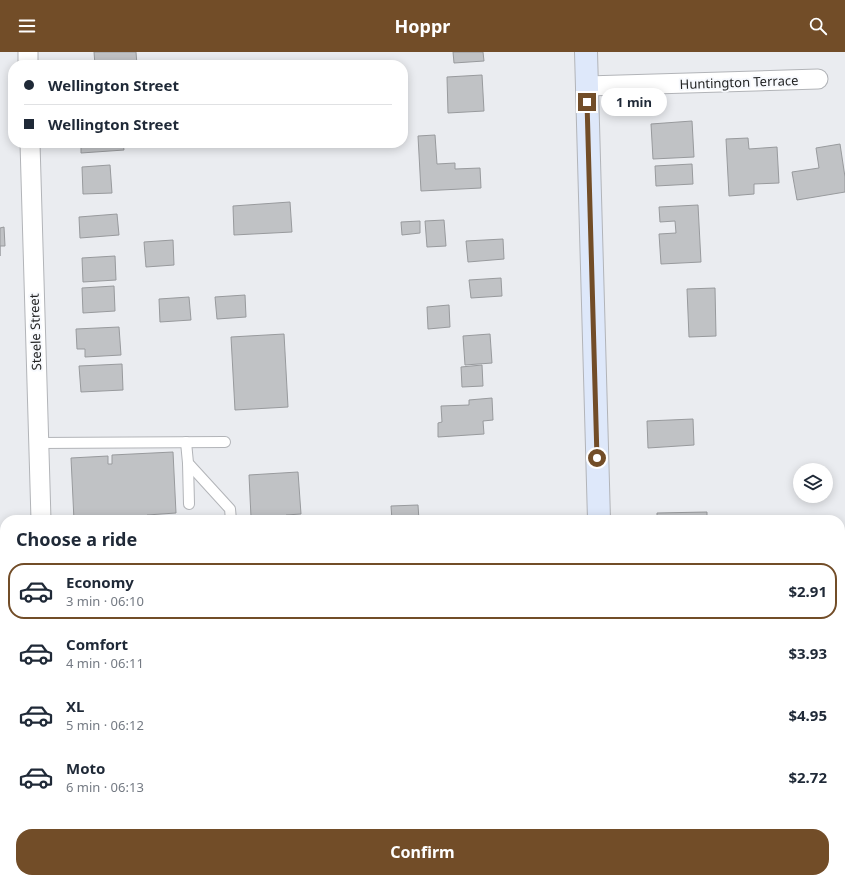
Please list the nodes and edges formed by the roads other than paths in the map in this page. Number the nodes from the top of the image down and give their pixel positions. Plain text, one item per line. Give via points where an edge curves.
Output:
1 (586, 52) edge
2 (818, 79) dead end
3 (587, 86) junction
4 (30, 148) edge
5 (186, 442) junction
6 (225, 442) dead end
7 (38, 443) junction
8 (188, 463) junction
9 (189, 504) dead end
10 (41, 515) edge
11 (231, 515) edge
12 (599, 515) edge

1 - 3 street
2 - 3 street, Huntington Terrace
3 - 12 street
4 - 7 street, Steele Street
5 - 6 lane
5 - 7 lane
5 - 8 lane
7 - 10 street, Steele Street
8 - 9 lane
8 - 11 lane via 230,509

